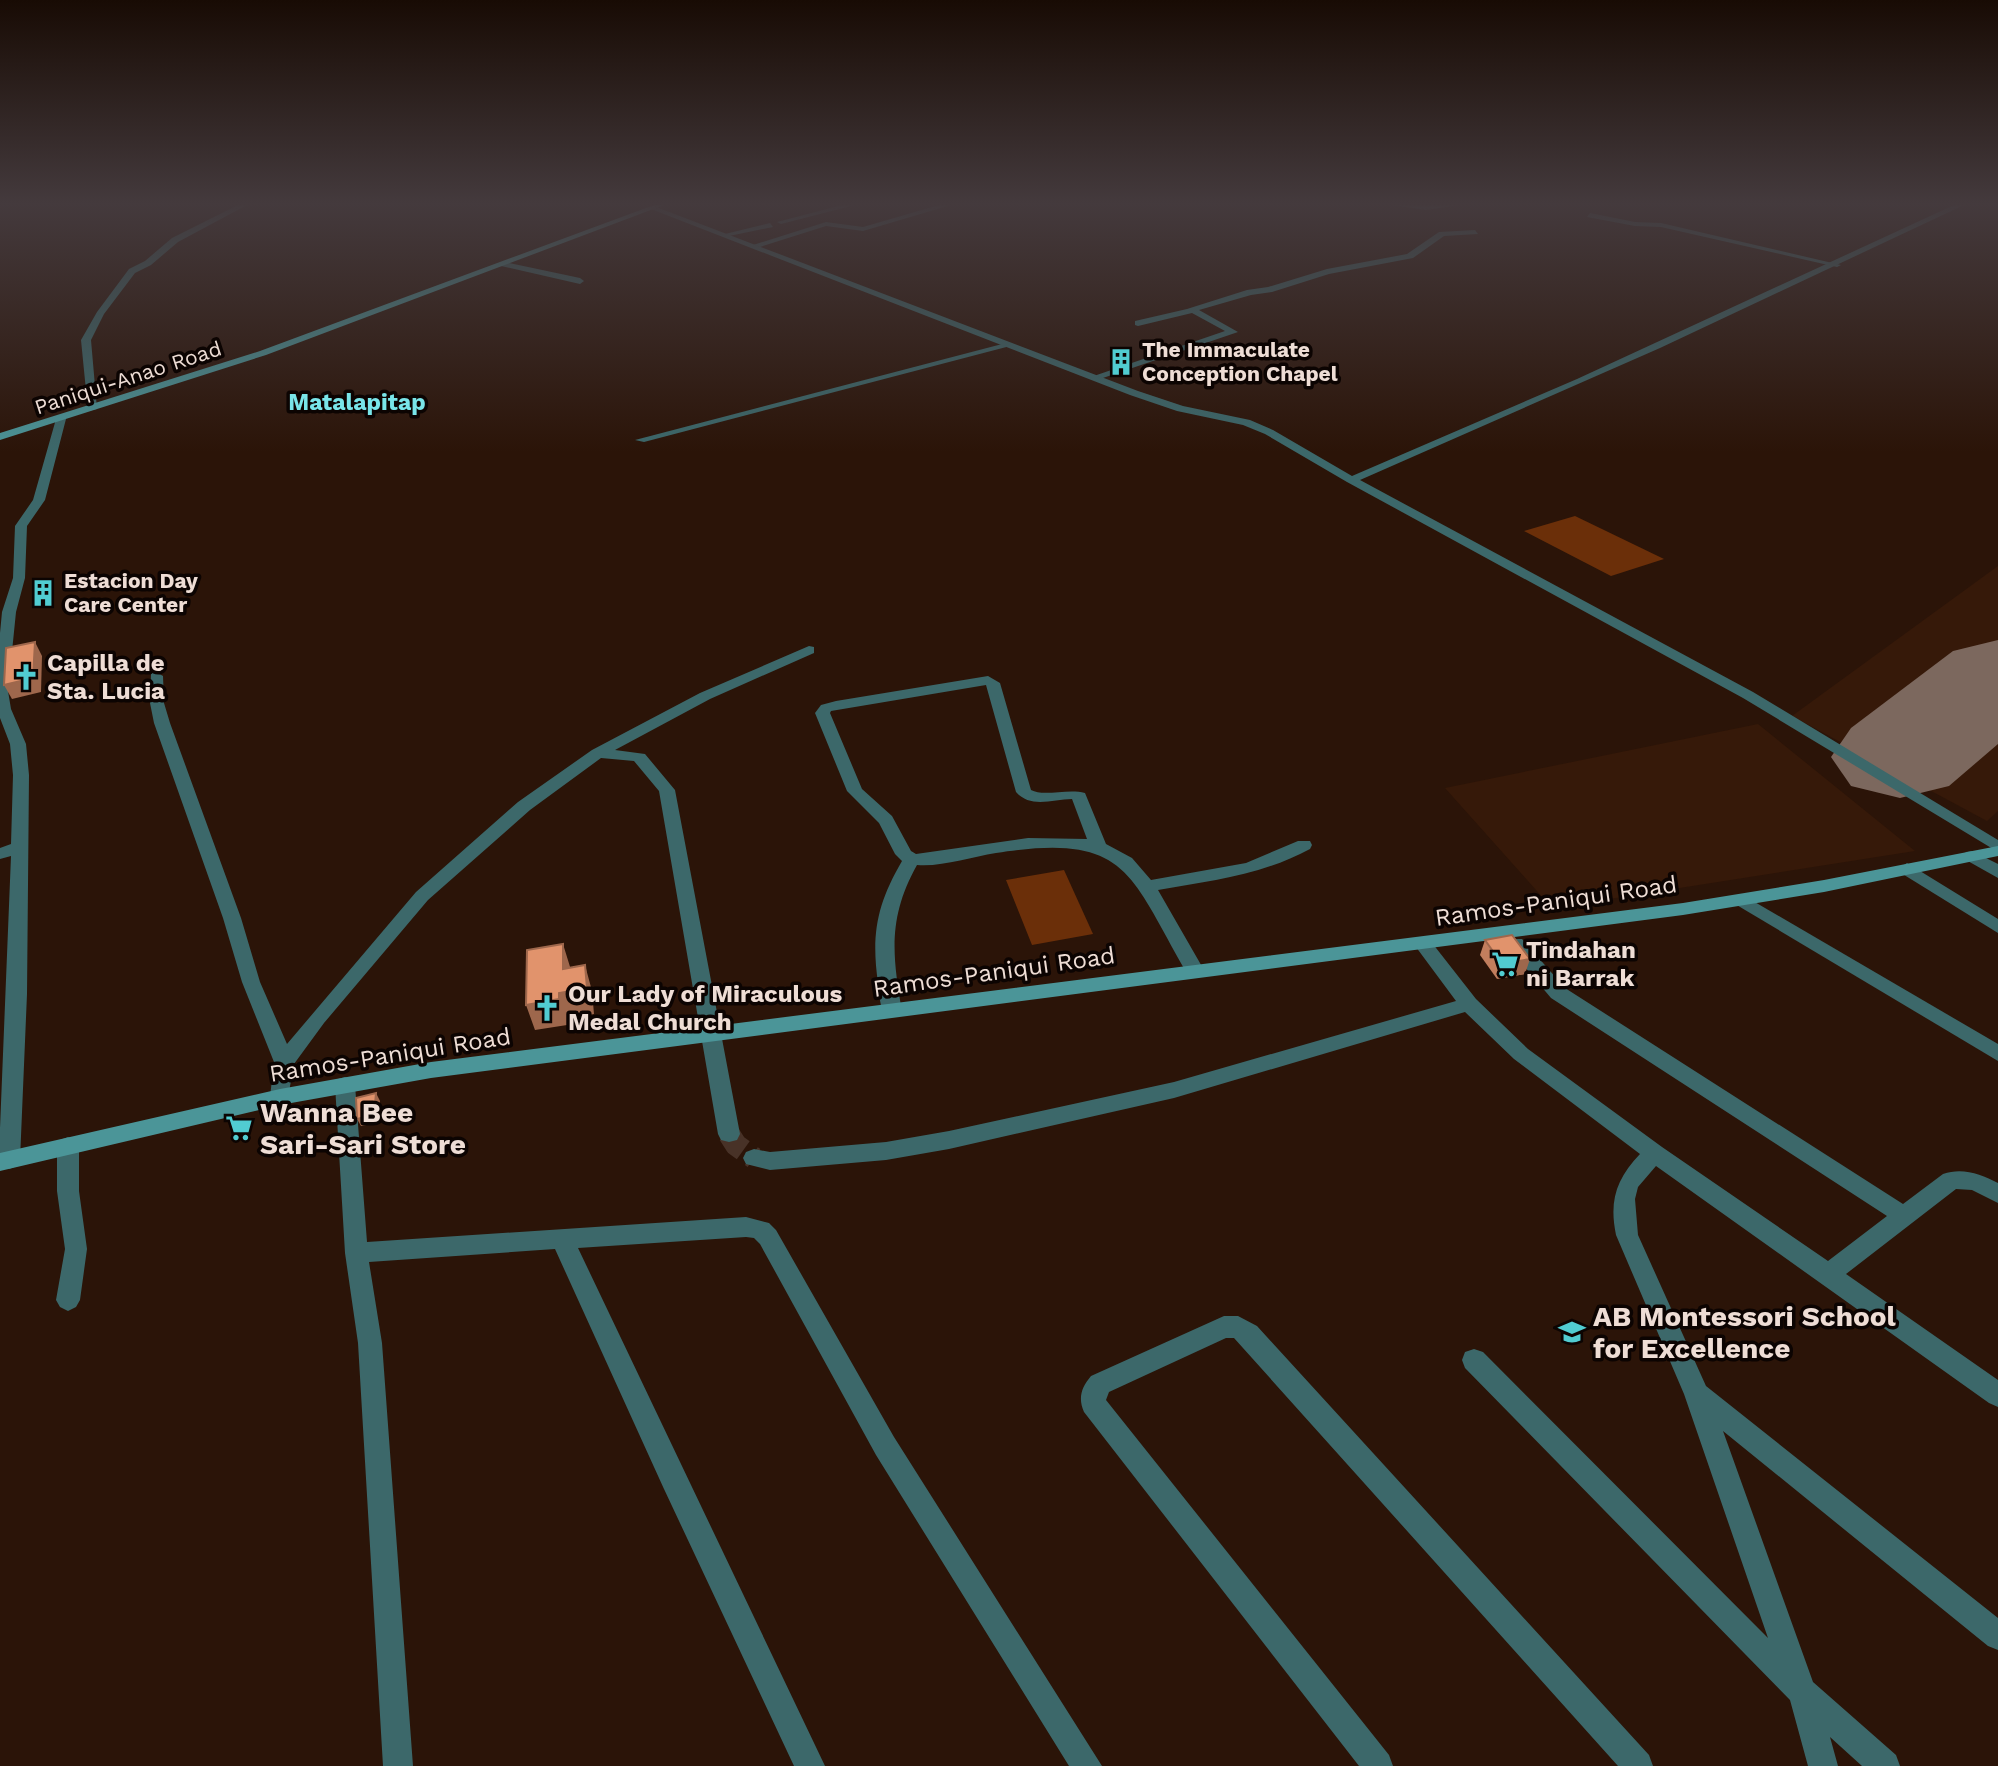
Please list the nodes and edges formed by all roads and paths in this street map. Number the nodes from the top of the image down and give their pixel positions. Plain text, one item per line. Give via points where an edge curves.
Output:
1 (120, 287) edge
2 (441, 287) edge
3 (864, 287) edge
4 (1273, 287) edge
5 (1787, 287) edge
6 (1191, 311) junction
7 (1139, 323) dead end
8 (1009, 345) junction
9 (1093, 377) junction
10 (92, 409) junction
11 (61, 419) junction
12 (0, 436) edge
13 (640, 440) dead end
14 (1351, 480) junction
15 (4, 614) edge
16 (809, 650) dead end
17 (156, 676) dead end
18 (598, 753) junction
19 (1304, 845) dead end
20 (19, 848) junction
21 (1099, 849) junction
22 (1998, 849) edge
23 (0, 854) edge
24 (1972, 856) junction
25 (912, 859) junction
26 (1907, 869) junction
27 (1998, 872) edge
28 (1147, 886) junction
29 (1741, 901) junction
30 (1998, 927) edge
31 (1506, 932) junction
32 (1422, 943) junction
33 (1195, 970) junction
34 (1469, 1004) junction
35 (892, 1011) junction
36 (712, 1035) junction
37 (1998, 1053) edge
38 (284, 1062) junction
39 (345, 1085) junction
40 (280, 1097) junction
41 (729, 1134) tunnel mouth
42 (68, 1146) junction
43 (1654, 1153) junction
44 (754, 1158) tunnel mouth
45 (4, 1161) edge
46 (1998, 1194) edge
47 (1904, 1216) junction
48 (563, 1241) junction
49 (356, 1253) junction
50 (1828, 1274) junction
51 (68, 1300) dead end
52 (1474, 1360) dead end
53 (1697, 1394) junction
54 (1998, 1395) edge
55 (1998, 1636) edge
56 (1802, 1692) junction
57 (398, 1766) edge
58 (810, 1766) edge
59 (1087, 1766) edge
60 (1378, 1766) edge
61 (1638, 1766) edge
62 (1823, 1766) edge
63 (1885, 1766) edge

1 - 10 street via 86,340
2 - 10 main road, Paniqui-Anao Road
3 - 8 street
4 - 6 street
5 - 14 street
6 - 7 street
6 - 9 street via 1233,332
8 - 9 street
8 - 13 street
9 - 14 street via 1181,409 1257,426
10 - 11 main road, Paniqui-Anao Road
11 - 12 main road, Paniqui-Anao Road
11 - 15 street via 39,500 21,526 19,578
14 - 22 street via 1748,695
15 - 20 street via 1,691 18,744
16 - 18 street via 705,696
17 - 38 street via 162,723 251,982
18 - 36 street via 639,757 667,790
18 - 38 street via 524,806 422,896
19 - 28 street via 1265,864
20 - 23 street
20 - 45 street via 17,994
21 - 25 street via 1050,841
21 - 25 street via 1079,796 1067,793 1037,798 1024,792 993,683 982,680 836,705 822,713 855,791 886,820 904,854
21 - 28 street via 1125,862
22 - 24 main road, Ramos-Paniqui Road
24 - 26 main road, Ramos-Paniqui Road
24 - 27 street
25 - 35 street via 892,894 883,927 881,947
26 - 29 main road, Ramos-Paniqui Road
26 - 30 street
28 - 33 street
29 - 31 main road, Ramos-Paniqui Road
29 - 37 street
31 - 32 main road, Ramos-Paniqui Road
31 - 47 street via 1558,993
32 - 33 main road, Ramos-Paniqui Road
32 - 34 street
33 - 35 main road, Ramos-Paniqui Road
34 - 43 street via 1521,1054
34 - 44 street via 1174,1090 949,1140 873,1153 770,1161
35 - 36 main road, Ramos-Paniqui Road
36 - 39 main road, Ramos-Paniqui Road
36 - 41 street
38 - 40 street
39 - 40 main road, Ramos-Paniqui Road
39 - 49 street
40 - 42 main road, Ramos-Paniqui Road
42 - 45 main road, Ramos-Paniqui Road
42 - 51 street via 76,1249
43 - 50 street
43 - 53 street via 1623,1191 1621,1212
46 - 47 street via 1981,1183 1951,1180
47 - 50 street
48 - 49 street
48 - 58 street
48 - 59 street via 746,1227 768,1237 885,1446
49 - 57 street via 370,1343
50 - 54 street
52 - 56 street
53 - 55 street
53 - 56 street
56 - 62 street
56 - 63 street
60 - 61 street via 1093,1404 1093,1393 1100,1384 1224,1327 1238,1327 1248,1334

